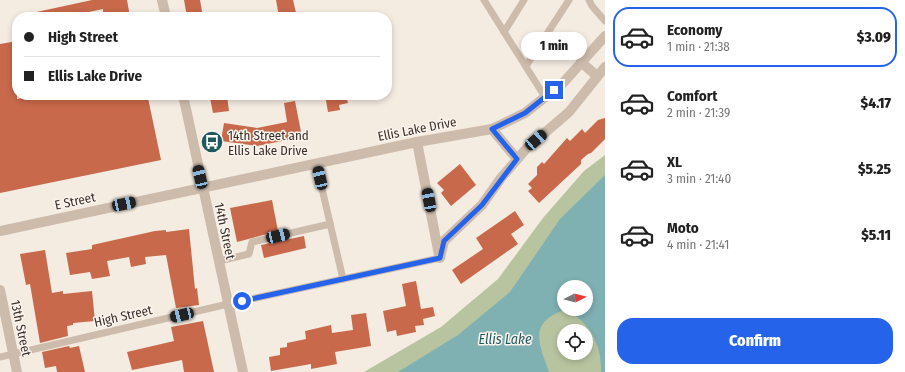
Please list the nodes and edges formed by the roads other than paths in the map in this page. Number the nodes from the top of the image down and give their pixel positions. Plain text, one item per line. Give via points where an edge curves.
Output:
1 (162, 0) edge
2 (524, 0) edge
3 (569, 0) edge
4 (589, 0) edge
5 (485, 1) edge
6 (165, 12) edge
7 (605, 20) edge
8 (504, 32) junction
9 (605, 36) edge
10 (581, 62) junction
11 (526, 66) junction
12 (605, 67) edge
13 (597, 76) junction
14 (545, 97) junction
15 (184, 100) edge
16 (492, 129) junction
17 (418, 142) junction
18 (517, 159) junction
19 (316, 163) junction
20 (202, 187) junction
21 (330, 224) junction
22 (0, 231) edge
23 (440, 258) junction
24 (219, 261) junction
25 (343, 279) junction
26 (0, 290) edge
27 (228, 304) junction
28 (13, 354) junction
29 (0, 357) edge
30 (17, 372) edge
31 (243, 372) edge

1 - 6 street
2 - 8 lane
3 - 11 lane
4 - 7 lane
5 - 8 lane
8 - 11 lane
9 - 10 street, Ellis Lake Drive
10 - 13 street
10 - 14 street, Ellis Lake Drive
11 - 14 lane
12 - 13 street
13 - 18 street via 568,112
14 - 16 street, Ellis Lake Drive via 525,113
15 - 20 street, 14th Street
16 - 17 street, Ellis Lake Drive
16 - 18 street
17 - 19 street, Ellis Lake Drive
17 - 23 street
18 - 23 street via 482,205 444,241
19 - 20 street, Ellis Lake Drive
19 - 21 lane
20 - 22 street, E Street
20 - 24 street, 14th Street
21 - 24 lane via 252,242 250,254
21 - 25 lane
23 - 25 lane, High Street
24 - 27 street, 14th Street
25 - 27 lane, High Street
26 - 28 street, 13th Street
27 - 28 lane, High Street
27 - 31 street, 14th Street
28 - 29 lane, High Street
28 - 30 street, 13th Street

